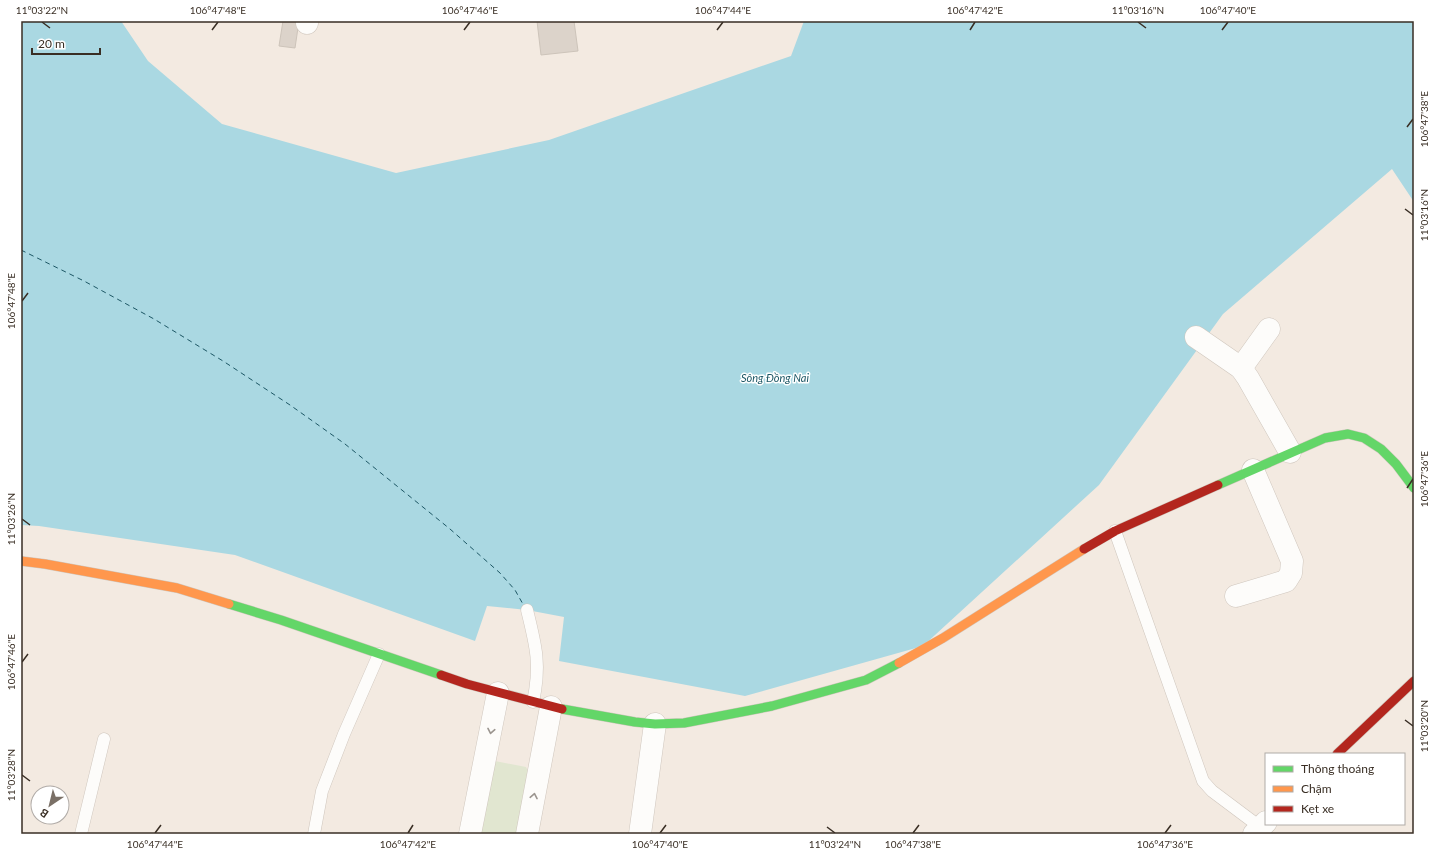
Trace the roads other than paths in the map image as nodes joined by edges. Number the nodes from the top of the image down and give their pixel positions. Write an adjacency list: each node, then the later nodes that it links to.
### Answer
1 (1269, 329): 3 (street)
2 (1196, 337): 3 (street)
3 (1241, 368): 4 (street)
4 (1290, 452): 5 (street); 6 (street)
5 (1252, 470): 7 (street); 9 (street)
6 (1414, 488)
7 (1115, 531): 15 (street); 18 (lane)
8 (21, 561): 11 (street)
9 (1236, 596)
10 (527, 610): 14 (lane)
11 (379, 654): 13 (street); 20 (lane)
12 (1414, 681): 17 (street)
13 (498, 693): 14 (street); 21 (street, one-way to 21)
14 (542, 705): 15 (street); 22 (street, one-way to 14)
15 (655, 724): 23 (street)
16 (104, 739): 19 (lane)
17 (1337, 753)
18 (1260, 828)
19 (81, 834)
20 (314, 834)
21 (470, 834)
22 (527, 834)
23 (640, 834)

